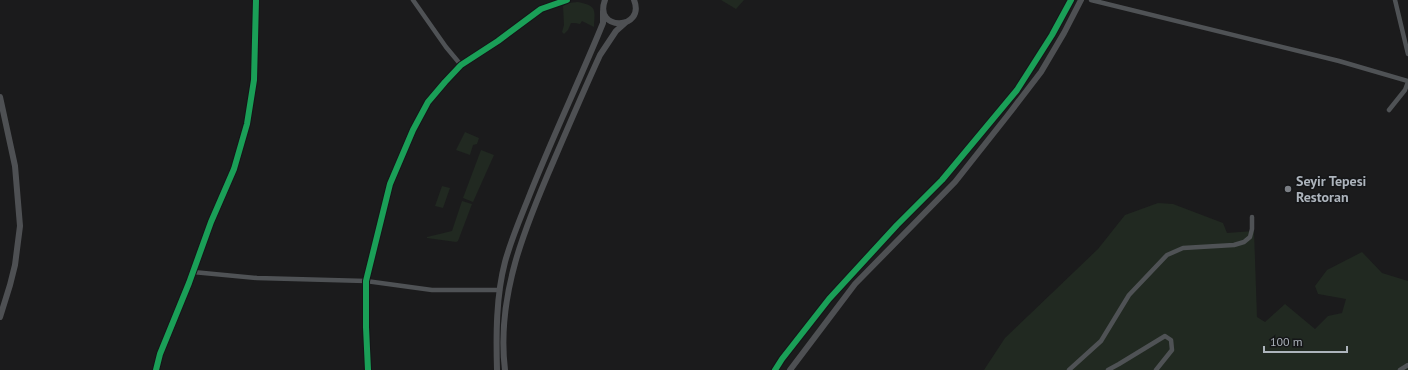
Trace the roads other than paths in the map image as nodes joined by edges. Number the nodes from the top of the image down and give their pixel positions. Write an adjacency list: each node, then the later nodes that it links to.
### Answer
1 (256, 0): 18 (street)
2 (413, 0): 13 (street)
3 (567, 0): 13 (street)
4 (603, 0): 10 (street)
5 (1071, 0): 27 (street)
6 (1081, 0): 28 (street)
7 (1091, 0): 14 (street)
8 (1395, 0): 12 (street)
9 (635, 1): 11 (street)
10 (604, 12): 11 (street); 20 (street)
11 (625, 23): 26 (street)
12 (1408, 54)
13 (461, 65): 19 (street)
14 (1408, 82): 16 (street)
15 (0, 97): 21 (street)
16 (1389, 110)
17 (1252, 217): 29 (street)
18 (193, 272): 19 (street); 23 (street)
19 (366, 282): 20 (street); 24 (street)
20 (500, 290): 25 (street)
21 (0, 317)
22 (1408, 365): 32 (street)
23 (156, 370)
24 (368, 370)
25 (497, 370)
26 (505, 370)
27 (775, 370)
28 (790, 370)
29 (1069, 370)
30 (1108, 370): 31 (street)
31 (1156, 370)
32 (1400, 370)

